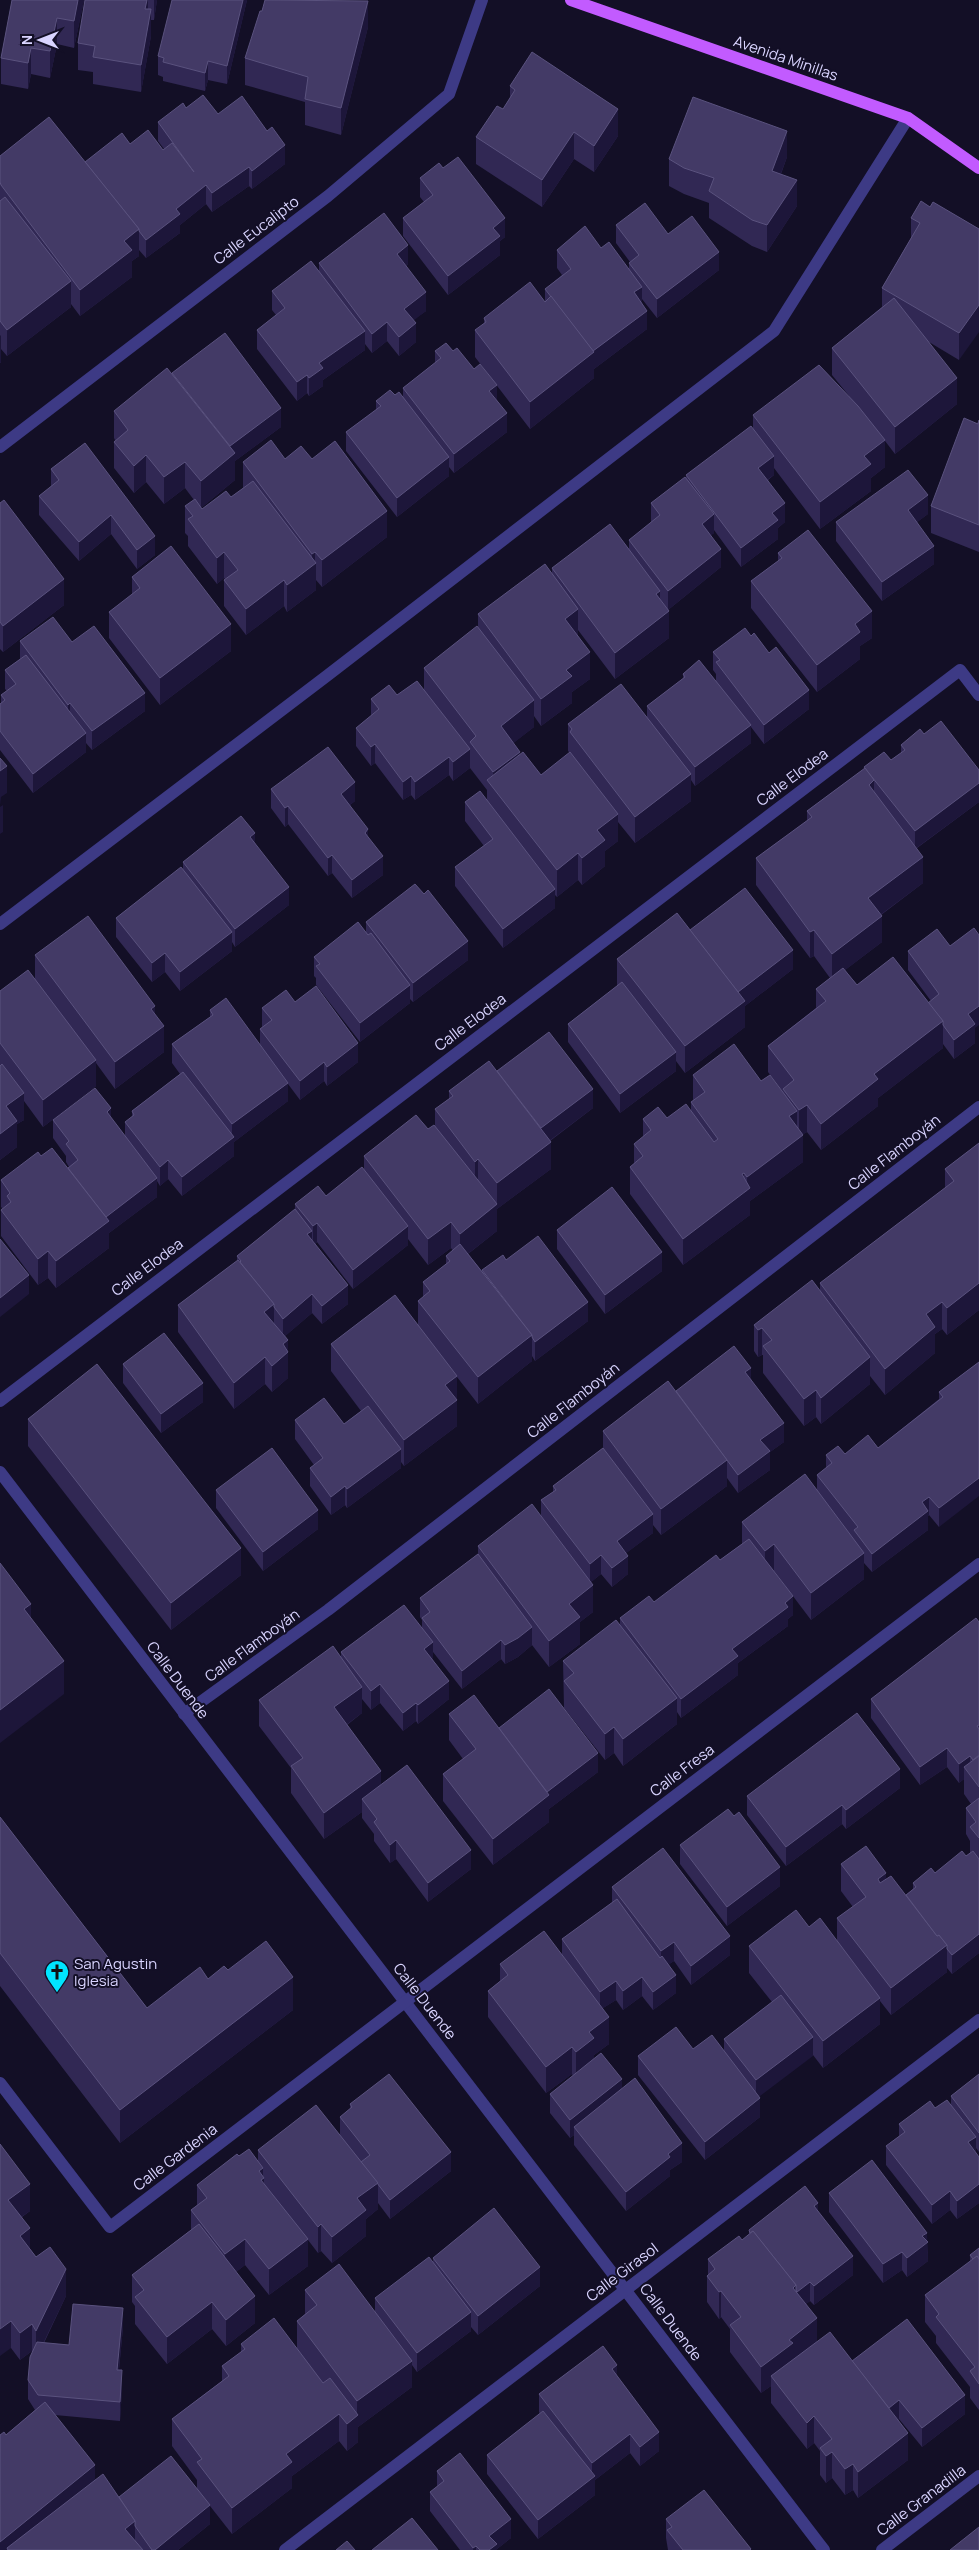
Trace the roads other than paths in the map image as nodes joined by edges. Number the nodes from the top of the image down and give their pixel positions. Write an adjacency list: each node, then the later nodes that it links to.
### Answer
1 (482, 0): 5 (street, Calle Eucalipto)
2 (571, 0): 3 (main road, Avenida Minillas)
3 (908, 118): 4 (main road, Avenida Minillas); 7 (street)
4 (979, 168)
5 (0, 447)
6 (979, 695): 9 (street, Calle Elodea)
7 (0, 924)
8 (979, 1107): 12 (street, Calle Flamboyán)
9 (0, 1400)
10 (0, 1472): 12 (street, Calle Duende)
11 (979, 1564): 13 (street, Calle Fresa)
12 (184, 1714): 13 (street, Calle Duende)
13 (405, 2002): 15 (street, Calle Gardenia); 16 (street, Calle Duende)
14 (979, 2020): 16 (street, Calle Girasol)
15 (0, 2083)
16 (626, 2289): 18 (street, Calle Girasol); 19 (street, Calle Duende)
17 (979, 2476): 20 (street, Calle Granadilla)
18 (285, 2550)
19 (824, 2550)
20 (882, 2550)

